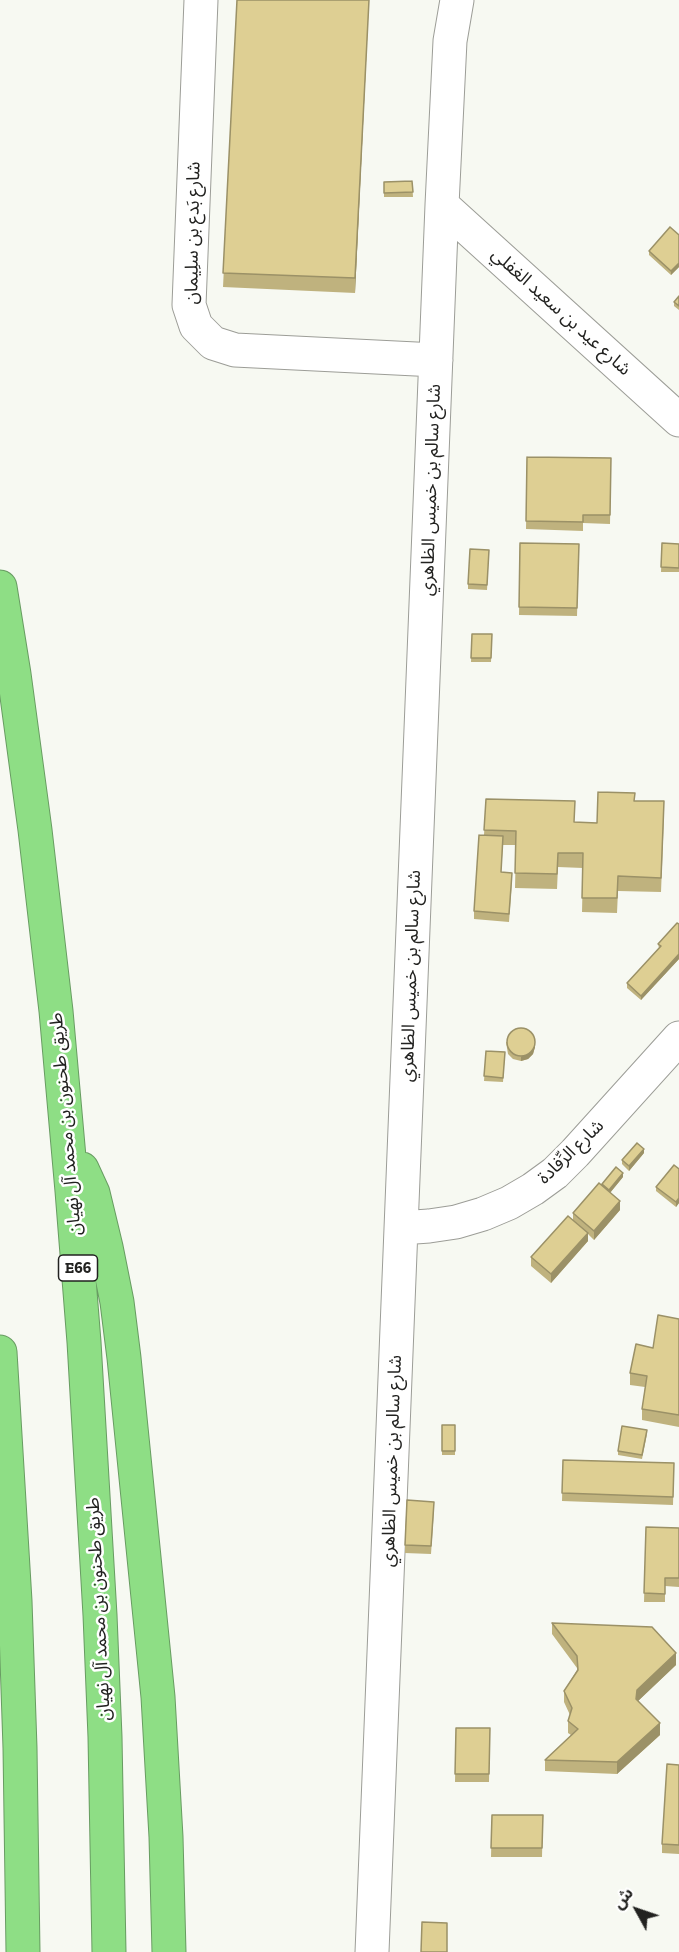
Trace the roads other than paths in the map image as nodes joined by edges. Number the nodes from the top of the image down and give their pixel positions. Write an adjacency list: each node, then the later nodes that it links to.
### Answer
1 (201, 0): 4 (street, شارع بَدع بن سلِيمان)
2 (457, 0): 3 (street, شارع سالم بن خميس الظاهري)
3 (442, 205): 4 (street, شارع سالم بن خميس الظاهري); 5 (street, شارع عيد بن سعيد الغفلي)
4 (436, 360): 9 (street, شارع سالم بن خميس الظاهري)
5 (679, 420)
6 (0, 587): 8 (highway, طريق طحنون بن محمد آل نهيان / E66)
7 (679, 1038): 9 (street, شارع الرِّفادة)
8 (68, 1140): 12 (highway, طريق طحنون بن محمد آل نهيان / E66); 13 (highway)
9 (401, 1228): 14 (street, شارع سالم بن خميس الظاهري)
10 (0, 1352): 11 (highway)
11 (23, 1952)
12 (109, 1952)
13 (170, 1952)
14 (372, 1952)

